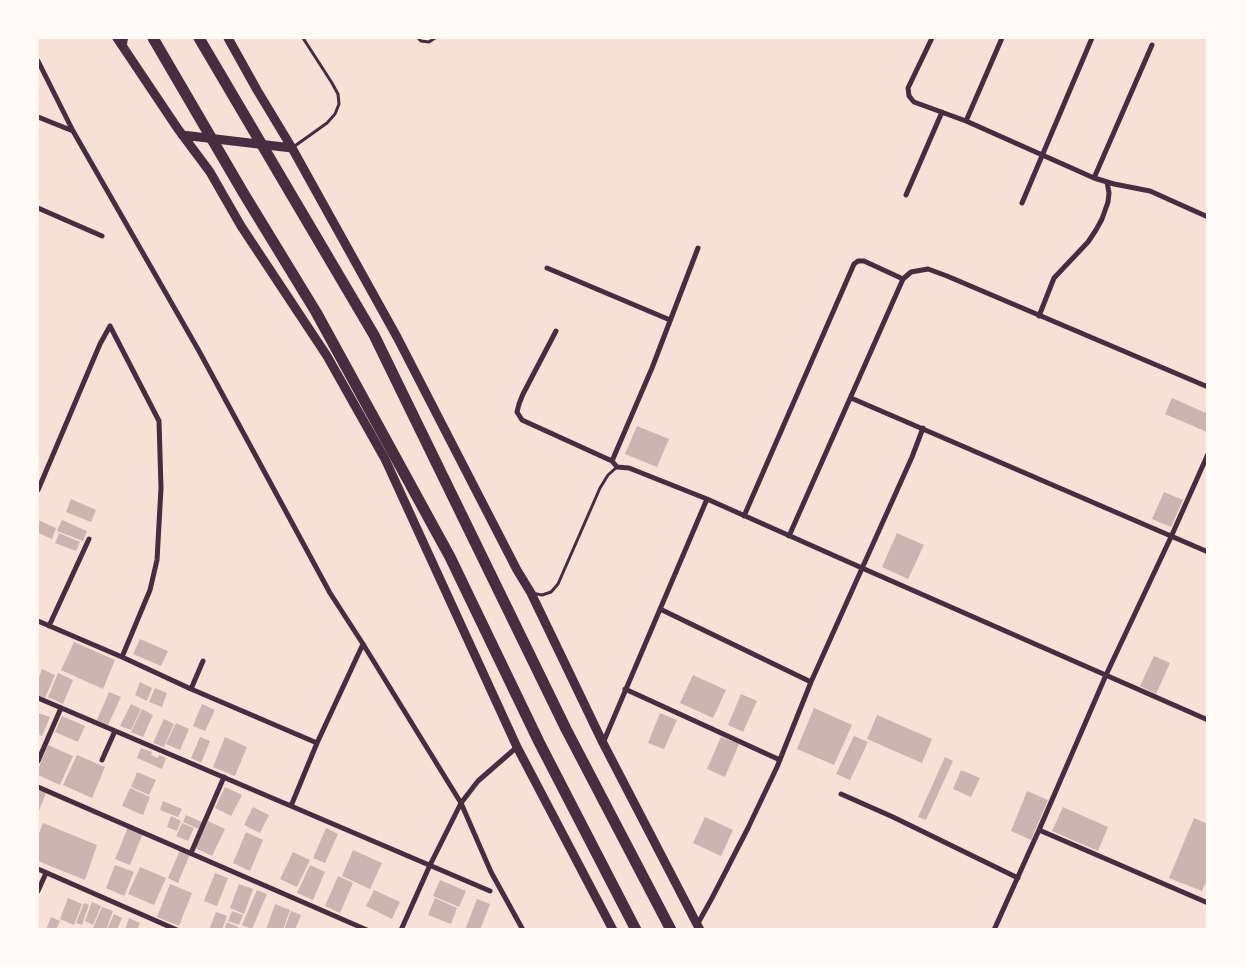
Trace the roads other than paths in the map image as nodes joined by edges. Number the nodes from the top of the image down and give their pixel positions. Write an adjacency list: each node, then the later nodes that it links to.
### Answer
1 (153, 38): 88 (highway)
2 (199, 38): 89 (highway)
3 (228, 38): 18 (street)
4 (304, 38): 18 (lane)
5 (418, 38): 6 (lane)
6 (435, 38)
7 (932, 38): 13 (street)
8 (1002, 38): 15 (street)
9 (1092, 38): 19 (street)
10 (121, 40): 17 (street)
11 (1152, 45): 20 (street)
12 (38, 61): 16 (street)
13 (942, 112): 15 (street); 22 (street)
14 (38, 117): 16 (street)
15 (966, 121): 19 (street)
16 (73, 131): 51 (street)
17 (182, 135): 18 (street); 64 (street)
18 (292, 148): 47 (street)
19 (1042, 155): 20 (street); 23 (street)
20 (1094, 178): 21 (street)
21 (1107, 182): 25 (street); 30 (street)
22 (906, 194)
23 (1022, 203)
24 (38, 208): 26 (street)
25 (1208, 217)
26 (102, 236)
27 (698, 248): 31 (street)
28 (547, 268): 31 (street)
29 (903, 279): 30 (street); 34 (street); 41 (street)
30 (1039, 316): 33 (street)
31 (670, 320): 37 (street)
32 (556, 331): 37 (street)
33 (1208, 387)
34 (851, 398): 35 (street); 42 (street)
35 (923, 428): 43 (street); 46 (street)
36 (1208, 454): 43 (street)
37 (612, 460): 38 (street)
38 (618, 467): 40 (street); 47 (lane)
39 (38, 490): 52 (street)
40 (707, 499): 41 (street); 48 (street)
41 (744, 516): 42 (street)
42 (789, 536): 46 (street)
43 (1171, 537): 45 (street); 54 (street)
44 (89, 539): 50 (street)
45 (1208, 552)
46 (862, 568): 54 (street); 55 (street)
47 (531, 593): 63 (street)
48 (660, 609): 55 (street); 57 (street)
49 (38, 621): 50 (street)
50 (49, 626): 52 (street)
51 (363, 644): 62 (street); 71 (street)
52 (122, 657): 56 (street)
53 (203, 660): 56 (street)
54 (1106, 675): 60 (street); 73 (street)
55 (811, 682): 66 (street)
56 (191, 689): 62 (street)
57 (625, 689): 63 (street); 66 (street)
58 (38, 698): 59 (street)
59 (61, 708): 61 (street); 67 (street)
60 (1208, 720)
61 (115, 731): 65 (street); 68 (street)
62 (317, 743): 72 (street)
63 (603, 743): 82 (street)
64 (517, 747): 71 (street); 87 (street)
65 (102, 760)
66 (780, 760): 82 (street)
67 (38, 761)
68 (224, 778): 72 (street); 74 (street)
69 (38, 787): 74 (street)
70 (841, 794): 78 (street)
71 (461, 802): 75 (street); 86 (street)
72 (291, 806): 75 (street)
73 (1039, 830): 78 (street); 81 (street)
74 (191, 854): 84 (street)
75 (430, 864): 80 (street); 85 (street)
76 (38, 869): 77 (street)
77 (46, 873): 79 (street); 83 (street)
78 (1018, 878): 90 (street)
79 (38, 891)
80 (490, 891)
81 (1208, 903)
82 (699, 927)
83 (177, 930)
84 (367, 930)
85 (401, 930)
86 (524, 930)
87 (613, 930)
88 (636, 930)
89 (671, 930)
90 (994, 930)

